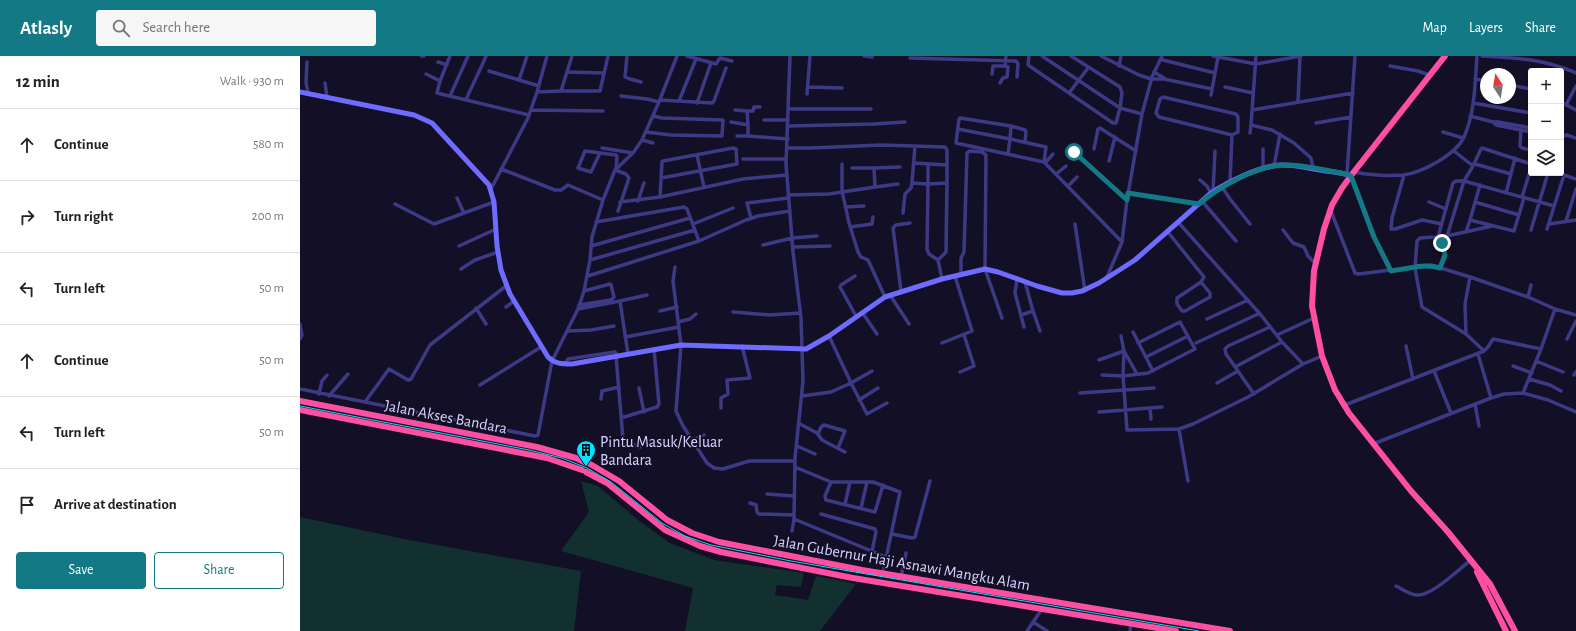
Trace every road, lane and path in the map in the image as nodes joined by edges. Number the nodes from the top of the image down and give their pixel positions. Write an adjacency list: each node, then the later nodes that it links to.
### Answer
1 (450, 56): 37 (street)
2 (468, 56): 80 (street)
3 (486, 56): 83 (street)
4 (527, 56): 56 (street)
5 (547, 56): 63 (street)
6 (572, 56): 44 (street)
7 (608, 56): 46 (street)
8 (626, 56): 60 (street)
9 (677, 56): 84 (street)
10 (687, 56): 28 (street)
11 (790, 56): 92 (street)
12 (810, 56): 66 (street)
13 (864, 56): 14 (street)
14 (872, 56)
15 (1006, 56): 32 (street)
16 (1029, 56): 75 (street)
17 (1042, 56): 57 (street)
18 (1072, 56): 42 (street)
19 (1103, 56): 39 (street)
20 (1120, 56): 39 (street)
21 (1256, 56): 36 (street)
22 (1301, 56): 36 (street); 86 (street)
23 (1355, 56): 77 (street)
24 (1445, 56): 51 (highway)
25 (1477, 56): 55 (street)
26 (1482, 56): 48 (street)
27 (1216, 57): 36 (street); 47 (street)
28 (698, 58): 35 (street); 85 (street)
29 (910, 58): 32 (street)
30 (1162, 58): 45 (street); 47 (street)
31 (732, 61): 35 (street)
32 (1005, 61): 38 (street); 52 (street)
33 (307, 62): 74 (street)
34 (438, 62): 37 (street)
35 (711, 62): 87 (street)
36 (1256, 64): 76 (street)
37 (447, 65): 59 (street)
38 (1005, 66): 50 (street); 62 (street)
39 (1119, 66): 53 (street)
40 (1390, 66): 51 (street)
41 (726, 68): 87 (street)
42 (1088, 68): 57 (street); 91 (street)
43 (489, 71): 56 (street)
44 (567, 72): 46 (street); 71 (street)
45 (1154, 72): 53 (street); 54 (street)
46 (604, 73): 71 (street)
47 (1215, 73): 69 (street)
48 (1576, 73)
49 (426, 74): 59 (street)
50 (992, 74)
51 (1429, 75): 172 (highway)
52 (1017, 77)
53 (1151, 79): 54 (street); 101 (street)
54 (1164, 79): 69 (street)
55 (1475, 79): 58 (street); 88 (street)
56 (519, 80): 63 (street)
57 (1079, 80): 75 (street); 91 (street)
58 (1480, 80)
59 (440, 81): 80 (street)
60 (641, 82)
61 (325, 83): 82 (street)
62 (1000, 83)
63 (539, 86): 73 (street)
64 (1516, 86): 70 (street)
65 (1576, 86): 89 (street)
66 (808, 87): 68 (street); 78 (street)
67 (1224, 87): 76 (street)
68 (842, 88)
69 (1212, 89): 79 (street)
70 (1528, 89)
71 (562, 91): 73 (street)
72 (300, 92): 74 (street)
73 (537, 92): 94 (street)
74 (308, 93): 82 (street)
75 (1069, 93): 91 (street)
76 (1253, 93): 96 (street)
77 (1352, 93): 86 (street); 105 (street)
78 (807, 94)
79 (1211, 95)
80 (450, 96): 83 (street)
81 (621, 96): 84 (street)
82 (327, 97): 196 (street)
83 (466, 100): 102 (street)
84 (660, 101): 85 (street); 103 (street)
85 (679, 102): 87 (street)
86 (1298, 102): 96 (street)
87 (697, 103)
88 (1473, 103): 100 (street); 104 (street)
89 (1566, 105): 97 (street)
90 (760, 108): 99 (street)
91 (1120, 108): 101 (street)
92 (788, 109): 93 (street); 107 (street)
93 (871, 109)
94 (531, 110): 98 (street); 102 (street)
95 (735, 110): 99 (street)
96 (1252, 110): 112 (street)
97 (1576, 110)
98 (604, 111)
99 (747, 111): 111 (street)
100 (1528, 112)
101 (1142, 114): 142 (street)
102 (529, 116): 167 (street)
103 (653, 116): 119 (street); 119 (street)
104 (1470, 116): 115 (street); 128 (street)
105 (1351, 117): 110 (street); 172 (street)
106 (764, 120): 107 (street)
107 (788, 120): 113 (street)
108 (731, 122): 111 (street)
109 (905, 122): 113 (street)
110 (1316, 123)
111 (748, 124): 126 (street)
112 (1251, 125): 121 (street); 122 (street)
113 (788, 126): 130 (street)
114 (1011, 126): 117 (street); 131 (street); 133 (street)
115 (1521, 128): 116 (street); 118 (street); 140 (street)
116 (1528, 128)
117 (958, 129): 131 (street); 147 (street)
118 (1528, 131)
119 (646, 132): 132 (street)
120 (1443, 132): 128 (street)
121 (1250, 133)
122 (1280, 134): 162 (street); 166 (street)
123 (1232, 135): 123 (street); 185 (street)
124 (1564, 135): 129 (street)
125 (737, 136): 126 (street)
126 (748, 136): 130 (street)
127 (1114, 137): 138 (street); 142 (street); 153 (street)
128 (1463, 138): 143 (street)
129 (1576, 138)
130 (788, 139): 137 (street)
131 (1010, 139): 133 (street); 147 (street)
132 (642, 140): 134 (street); 146 (street)
133 (1025, 142): 154 (street)
134 (653, 143)
135 (915, 146): 137 (street); 155 (street); 159 (street)
136 (602, 148): 146 (street)
137 (787, 148): 152 (street)
138 (1094, 149)
139 (1263, 149): 168 (street)
140 (1528, 149)
141 (1215, 150): 200 (street)
142 (1136, 151): 199 (street)
143 (1454, 151): 160 (street); 175 (street)
144 (1074, 152): 208 (street)
145 (600, 153): 145 (street); 169 (street)
146 (633, 153): 169 (street)
147 (1008, 154): 154 (street)
148 (1053, 154): 154 (street)
149 (697, 155): 170 (street); 170 (street); 181 (street)
150 (1516, 158): 156 (street); 160 (street); 173 (street)
151 (743, 159): 152 (street)
152 (786, 159): 174 (street)
153 (1109, 161)
154 (1044, 162): 171 (street)
155 (914, 163): 158 (street); 187 (street)
156 (1528, 163)
157 (842, 164): 198 (street)
158 (928, 164): 159 (street); 190 (street)
159 (947, 165): 188 (street)
160 (1474, 165): 173 (street); 184 (street)
161 (1066, 166): 171 (street)
162 (1274, 166): 166 (street); 168 (street)
163 (900, 167): 165 (street)
164 (852, 168): 165 (street)
165 (874, 168): 194 (street)
166 (1313, 168): 172 (street)
167 (501, 169): 196 (street); 206 (street)
168 (1264, 169): 185 (street)
169 (616, 170): 206 (street); 210 (street)
170 (699, 171): 181 (street); 193 (street)
171 (1056, 174): 192 (street)
172 (1350, 174): 175 (street); 221 (highway); 271 (street)
173 (1511, 174): 201 (street)
174 (787, 175): 193 (street); 202 (street)
175 (1404, 175): 239 (street)
176 (1564, 175): 182 (street)
177 (1529, 176): 205 (street)
178 (1547, 176): 214 (street)
179 (1564, 176): 217 (street)
180 (1077, 177): 192 (street)
181 (661, 178): 203 (street)
182 (1576, 179)
183 (1200, 180): 200 (street)
184 (1464, 180): 191 (street); 220 (street); 252 (street)
185 (1230, 182): 195 (street)
186 (644, 183): 207 (street)
187 (912, 183): 190 (street); 224 (street)
188 (947, 183): 190 (street); 264 (street)
189 (898, 184): 194 (street)
190 (928, 184): 264 (street)
191 (1480, 185): 201 (street); 213 (street)
192 (1068, 186): 256 (street)
193 (704, 187): 203 (street)
194 (875, 187): 198 (street)
195 (1222, 187): 200 (street); 238 (street)
196 (490, 189): 209 (street)
197 (1576, 189): 234 (street)
198 (842, 191): 202 (street); 218 (street)
199 (1128, 193): 208 (street); 211 (street)
200 (1212, 193): 211 (street)
201 (1506, 193): 205 (street)
202 (788, 196): 223 (street); 229 (street)
203 (660, 197): 207 (street)
204 (457, 198): 225 (street)
205 (1523, 198): 214 (street); 226 (street)
206 (603, 200): 232 (street)
207 (638, 200): 210 (street)
208 (1127, 200): 256 (street)
209 (494, 202): 225 (street); 243 (street)
210 (620, 202): 222 (street)
211 (1201, 202): 233 (street); 255 (street)
212 (1429, 202): 220 (street)
213 (1475, 202): 226 (street); 230 (street)
214 (1539, 202): 217 (street); 247 (street)
215 (395, 204): 225 (street)
216 (864, 206): 218 (street)
217 (1554, 206): 240 (street)
218 (845, 207): 242 (street)
219 (733, 208): 236 (street)
220 (1446, 209): 239 (street)
221 (1330, 210): 265 (highway); 271 (street)
222 (618, 211)
223 (790, 211): 229 (street); 253 (street)
224 (903, 212)
225 (464, 213)
226 (1519, 215): 241 (street)
227 (873, 217): 242 (street)
228 (690, 218): 232 (street); 236 (street); 259 (street)
229 (751, 218): 254 (street)
230 (1470, 220): 241 (street); 249 (street)
231 (1576, 220): 234 (street)
232 (596, 222): 259 (street)
233 (1178, 222): 248 (street); 290 (street)
234 (1566, 222): 240 (street)
235 (910, 223): 286 (street)
236 (692, 224): 245 (street)
237 (1075, 224): 284 (street)
238 (1250, 224)
239 (1442, 224): 251 (street)
240 (1549, 224): 244 (street)
241 (1492, 226): 249 (street)
242 (850, 227): 288 (street)
243 (496, 229): 258 (street); 262 (street)
244 (1547, 229)
245 (695, 230): 254 (street); 263 (street)
246 (1283, 230): 265 (street)
247 (1531, 230)
248 (1167, 231): 277 (street); 281 (street)
249 (1466, 232): 252 (street)
250 (817, 236): 253 (street)
251 (1439, 236): 252 (street); 267 (street); 268 (street)
252 (1448, 236)
253 (792, 238): 257 (street); 261 (street)
254 (699, 241): 273 (street)
255 (1236, 241)
256 (1122, 242): 277 (street)
257 (763, 245)
258 (459, 246)
259 (591, 246): 263 (street)
260 (830, 246): 261 (street)
261 (793, 248): 302 (street)
262 (498, 252): 269 (street); 283 (street)
263 (590, 260): 273 (street)
264 (938, 260): 278 (street)
265 (1315, 263): 309 (highway)
266 (675, 267): 296 (street)
267 (1415, 268): 268 (street); 271 (street); 324 (street)
268 (1440, 268): 276 (street)
269 (461, 269)
270 (985, 269): 272 (street); 272 (street); 279 (street); 308 (street)
271 (1391, 271)
272 (961, 274): 275 (street)
273 (588, 276): 285 (street)
274 (855, 276): 306 (street)
275 (955, 276): 278 (street); 325 (street)
276 (1470, 277): 289 (street); 324 (street)
277 (1106, 278): 284 (street)
278 (942, 279): 286 (street)
279 (1017, 279): 280 (street); 304 (street)
280 (1025, 282): 284 (street); 299 (street)
281 (1201, 282): 281 (street)
282 (1531, 285): 289 (street)
283 (506, 286): 291 (street); 294 (street)
284 (1085, 290)
285 (584, 291): 293 (street); 293 (street)
286 (901, 291): 288 (street)
287 (646, 296): 292 (street)
288 (887, 296): 301 (street); 315 (street)
289 (1528, 297): 297 (street)
290 (1248, 300): 305 (street); 310 (street)
291 (514, 301): 295 (street); 338 (street)
292 (620, 301): 293 (street); 327 (street)
293 (578, 307): 320 (street)
294 (476, 308): 314 (street); 390 (street)
295 (506, 308)
296 (676, 308): 298 (street); 312 (street)
297 (1555, 309): 307 (street); 342 (street)
298 (660, 311)
299 (1034, 311): 304 (street); 321 (street)
300 (733, 312): 302 (street)
301 (862, 312): 306 (street); 323 (street)
302 (800, 313): 343 (street)
303 (696, 314): 312 (street)
304 (1020, 315): 318 (street)
305 (1261, 315): 319 (street); 336 (street)
306 (856, 316): 328 (street)
307 (1576, 316)
308 (1002, 318)
309 (1314, 318): 326 (street); 349 (highway)
310 (1207, 319)
311 (1576, 321): 332 (street)
312 (678, 322): 317 (street)
313 (300, 324): 331 (street)
314 (486, 324)
315 (909, 324)
316 (614, 326): 320 (street)
317 (679, 327): 327 (street); 337 (street)
318 (1024, 327)
319 (1270, 327): 326 (street); 356 (street)
320 (566, 331): 352 (street)
321 (1040, 331)
322 (1132, 332): 335 (street)
323 (877, 334)
324 (1466, 334): 345 (street)
325 (964, 335): 334 (street); 360 (street)
326 (1277, 335): 333 (street)
327 (625, 336): 346 (street)
328 (829, 336): 343 (street); 371 (street)
329 (1121, 336): 344 (street)
330 (1188, 336): 335 (street); 350 (street); 358 (street)
331 (300, 339)
332 (1567, 339)
333 (1282, 342): 354 (street); 356 (street)
334 (942, 343)
335 (1138, 343): 350 (street)
336 (1196, 343)
337 (681, 345): 339 (street); 341 (street); 410 (street)
338 (541, 346): 352 (street); 372 (street)
339 (742, 346): 343 (street); 395 (street)
340 (1406, 346): 368 (street)
341 (654, 349): 346 (street); 399 (street)
342 (1541, 349): 345 (street); 353 (street)
343 (802, 350): 385 (street)
344 (1124, 351): 351 (street); 364 (street); 367 (street)
345 (1484, 351): 347 (street)
346 (628, 354): 348 (street)
347 (1478, 354): 359 (street); 386 (street)
348 (617, 356): 352 (street); 373 (street)
349 (1322, 356): 354 (street); 393 (highway)
350 (1146, 357): 358 (street)
351 (1099, 360)
352 (552, 361): 390 (street)
353 (1536, 361): 361 (street); 362 (street)
354 (1303, 364): 383 (street)
355 (1513, 366): 362 (street)
356 (1236, 369): 370 (street); 383 (street)
357 (872, 371): 371 (street)
358 (1153, 371): 364 (street)
359 (1434, 371): 368 (street); 402 (street)
360 (960, 372)
361 (1563, 372)
362 (1532, 373): 369 (street)
363 (348, 374): 384 (street)
364 (1137, 374): 367 (street)
365 (327, 375): 382 (street)
366 (1102, 375): 367 (street)
367 (1123, 376): 378 (street)
368 (1413, 379): 393 (street)
369 (1529, 379): 379 (street); 381 (street)
370 (1217, 383)
371 (851, 384): 385 (street); 388 (street)
372 (480, 385)
373 (619, 387): 387 (street); 403 (street)
374 (639, 388): 399 (street)
375 (878, 388): 388 (street)
376 (1154, 388): 378 (street)
377 (300, 389): 382 (street)
378 (1124, 391): 380 (street); 397 (street)
379 (1561, 391)
380 (1080, 392)
381 (1523, 393): 386 (street); 401 (street)
382 (319, 394): 384 (street)
383 (1254, 394): 407 (street)
384 (329, 396): 390 (street)
385 (802, 396): 405 (street)
386 (1491, 398): 392 (street)
387 (601, 399)
388 (859, 400): 391 (street)
389 (300, 401): 418 (highway, Jalan Akses Bandara)
390 (365, 402)
391 (887, 403)
392 (1475, 404): 402 (street); 406 (street)
393 (1344, 406): 411 (highway)
394 (1162, 407): 396 (street)
395 (721, 408)
396 (1150, 408): 397 (street); 404 (street)
397 (1126, 409): 400 (street); 407 (street)
398 (300, 410): 420 (highway, Jalan Akses Bandara)
399 (644, 412): 403 (street)
400 (1099, 412)
401 (1576, 412)
402 (1450, 413): 411 (street)
403 (621, 418): 413 (street)
404 (1151, 419)
405 (800, 424): 408 (street); 412 (street)
406 (1479, 426)
407 (1179, 429): 422 (street)
408 (818, 434): 414 (street); 414 (street)
409 (704, 435): 410 (street)
410 (692, 440): 417 (street)
411 (1373, 444): 440 (highway)
412 (797, 446): 416 (street); 417 (street)
413 (640, 447)
414 (838, 448): 415 (street)
415 (845, 452)
416 (815, 454)
417 (795, 461): 419 (street)
418 (588, 463): 441 (highway, Jalan Gubernur Haji Asnawi Mangku Alam)
419 (795, 467): 423 (street); 428 (street)
420 (584, 471): 442 (highway, Jalan Gubernur Haji Asnawi Mangku Alam)
421 (930, 481): 436 (street)
422 (1188, 481)
423 (831, 482): 424 (street); 430 (street)
424 (850, 482): 425 (street); 430 (street)
425 (867, 482): 426 (street); 431 (street)
426 (883, 484): 431 (street); 436 (street)
427 (767, 494): 428 (street)
428 (794, 496): 432 (street)
429 (750, 503): 432 (street)
430 (845, 504): 431 (street)
431 (861, 508)
432 (794, 514): 434 (street)
433 (821, 514): 437 (street)
434 (794, 519): 435 (street); 437 (street)
435 (792, 531)
436 (892, 534): 439 (street)
437 (872, 551): 439 (street)
438 (906, 553): 444 (street)
439 (886, 557): 443 (street)
440 (1471, 560): 445 (street); 446 (highway)
441 (818, 561): 442 (highway); 443 (highway, Jalan Gubernur Haji Asnawi Mangku Alam)
442 (816, 571): 447 (highway, Jalan Gubernur Haji Asnawi Mangku Alam)
443 (883, 573): 444 (highway, Jalan Gubernur Haji Asnawi Mangku Alam)
444 (901, 576): 454 (highway, Jalan Gubernur Haji Asnawi Mangku Alam)
445 (1396, 586)
446 (1488, 586): 455 (highway); 456 (highway)
447 (1042, 609): 448 (street); 449 (highway, Jalan Gubernur Haji Asnawi Mangku Alam)
448 (1033, 622): 450 (street); 451 (street)
449 (1131, 623): 452 (street); 453 (highway, Jalan Gubernur Haji Asnawi Mangku Alam)
450 (1027, 631)
451 (1047, 631)
452 (1130, 631)
453 (1176, 631)
454 (1230, 631)
455 (1506, 631)
456 (1515, 631)

